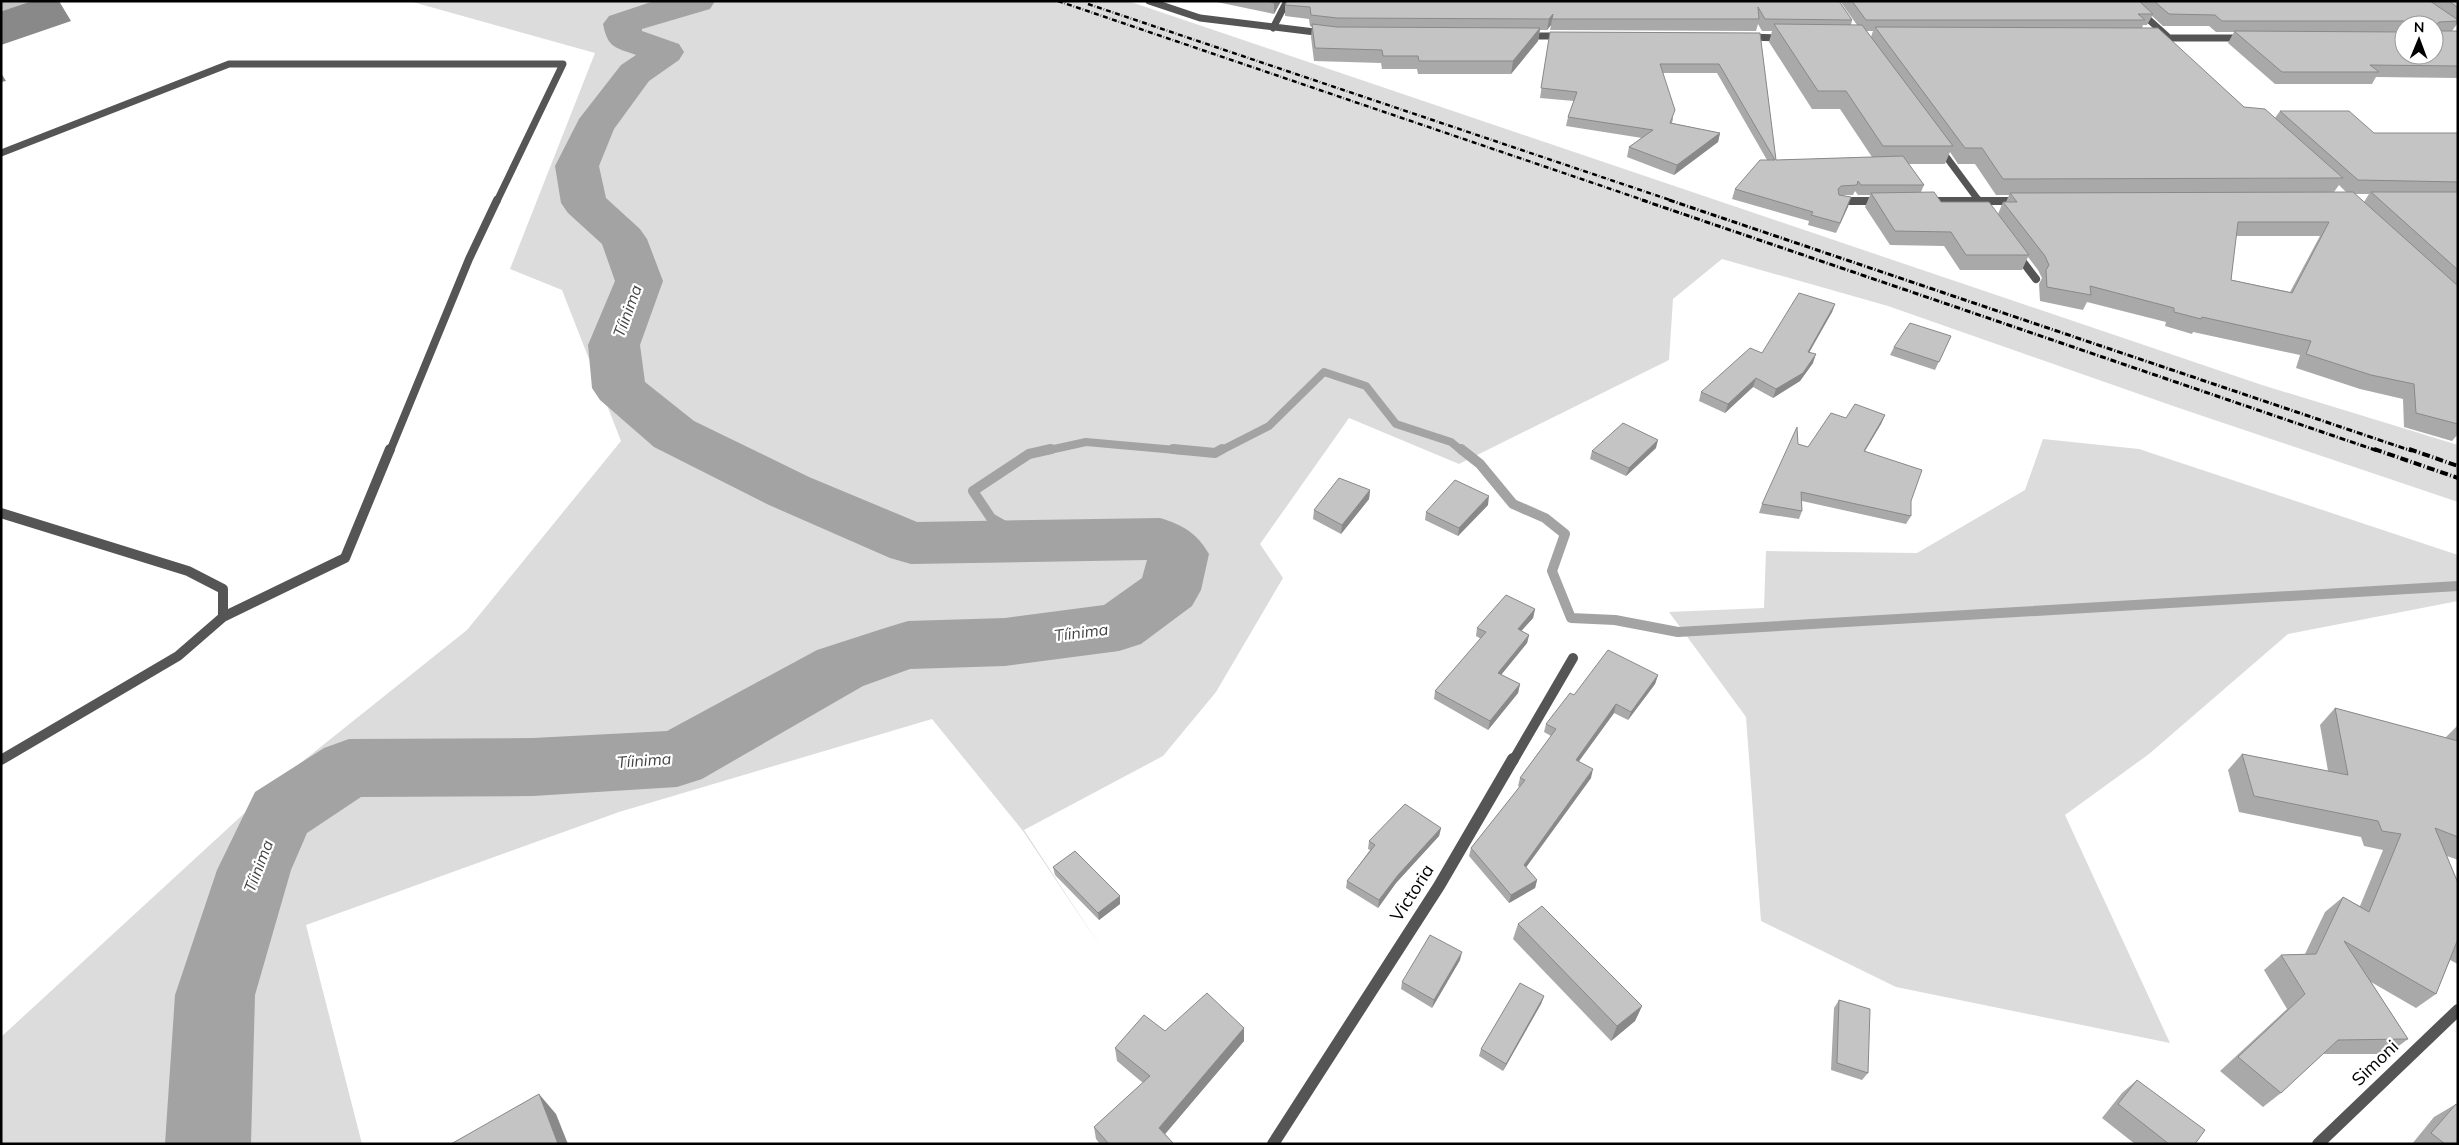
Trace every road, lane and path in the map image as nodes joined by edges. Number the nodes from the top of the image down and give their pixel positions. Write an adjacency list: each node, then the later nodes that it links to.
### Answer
1 (1149, 1): 4 (street)
2 (1287, 1): 4 (street)
3 (2128, 1): 11 (street)
4 (1273, 28): 5 (street)
5 (1327, 34)
6 (1523, 36): 7 (street)
7 (1572, 36)
8 (1741, 37): 9 (street)
9 (1791, 38)
10 (2151, 38): 11 (street)
11 (2169, 38): 12 (street); 13 (street)
12 (2247, 38)
13 (2179, 48)
14 (1934, 139): 18 (street)
15 (1, 153): 25 (street)
16 (1890, 201): 20 (street)
17 (1920, 201): 18 (street)
18 (1979, 201): 19 (street); 21 (street)
19 (2029, 201)
20 (1840, 202)
21 (1985, 209)
22 (2013, 248): 23 (street)
23 (2036, 279)
24 (1, 513): 25 (street)
25 (223, 617): 27 (street)
26 (1574, 658): 29 (street, Victoria)
27 (1, 760)
28 (2458, 1010): 30 (street, Simoni)
29 (1273, 1144)
30 (2318, 1144)

